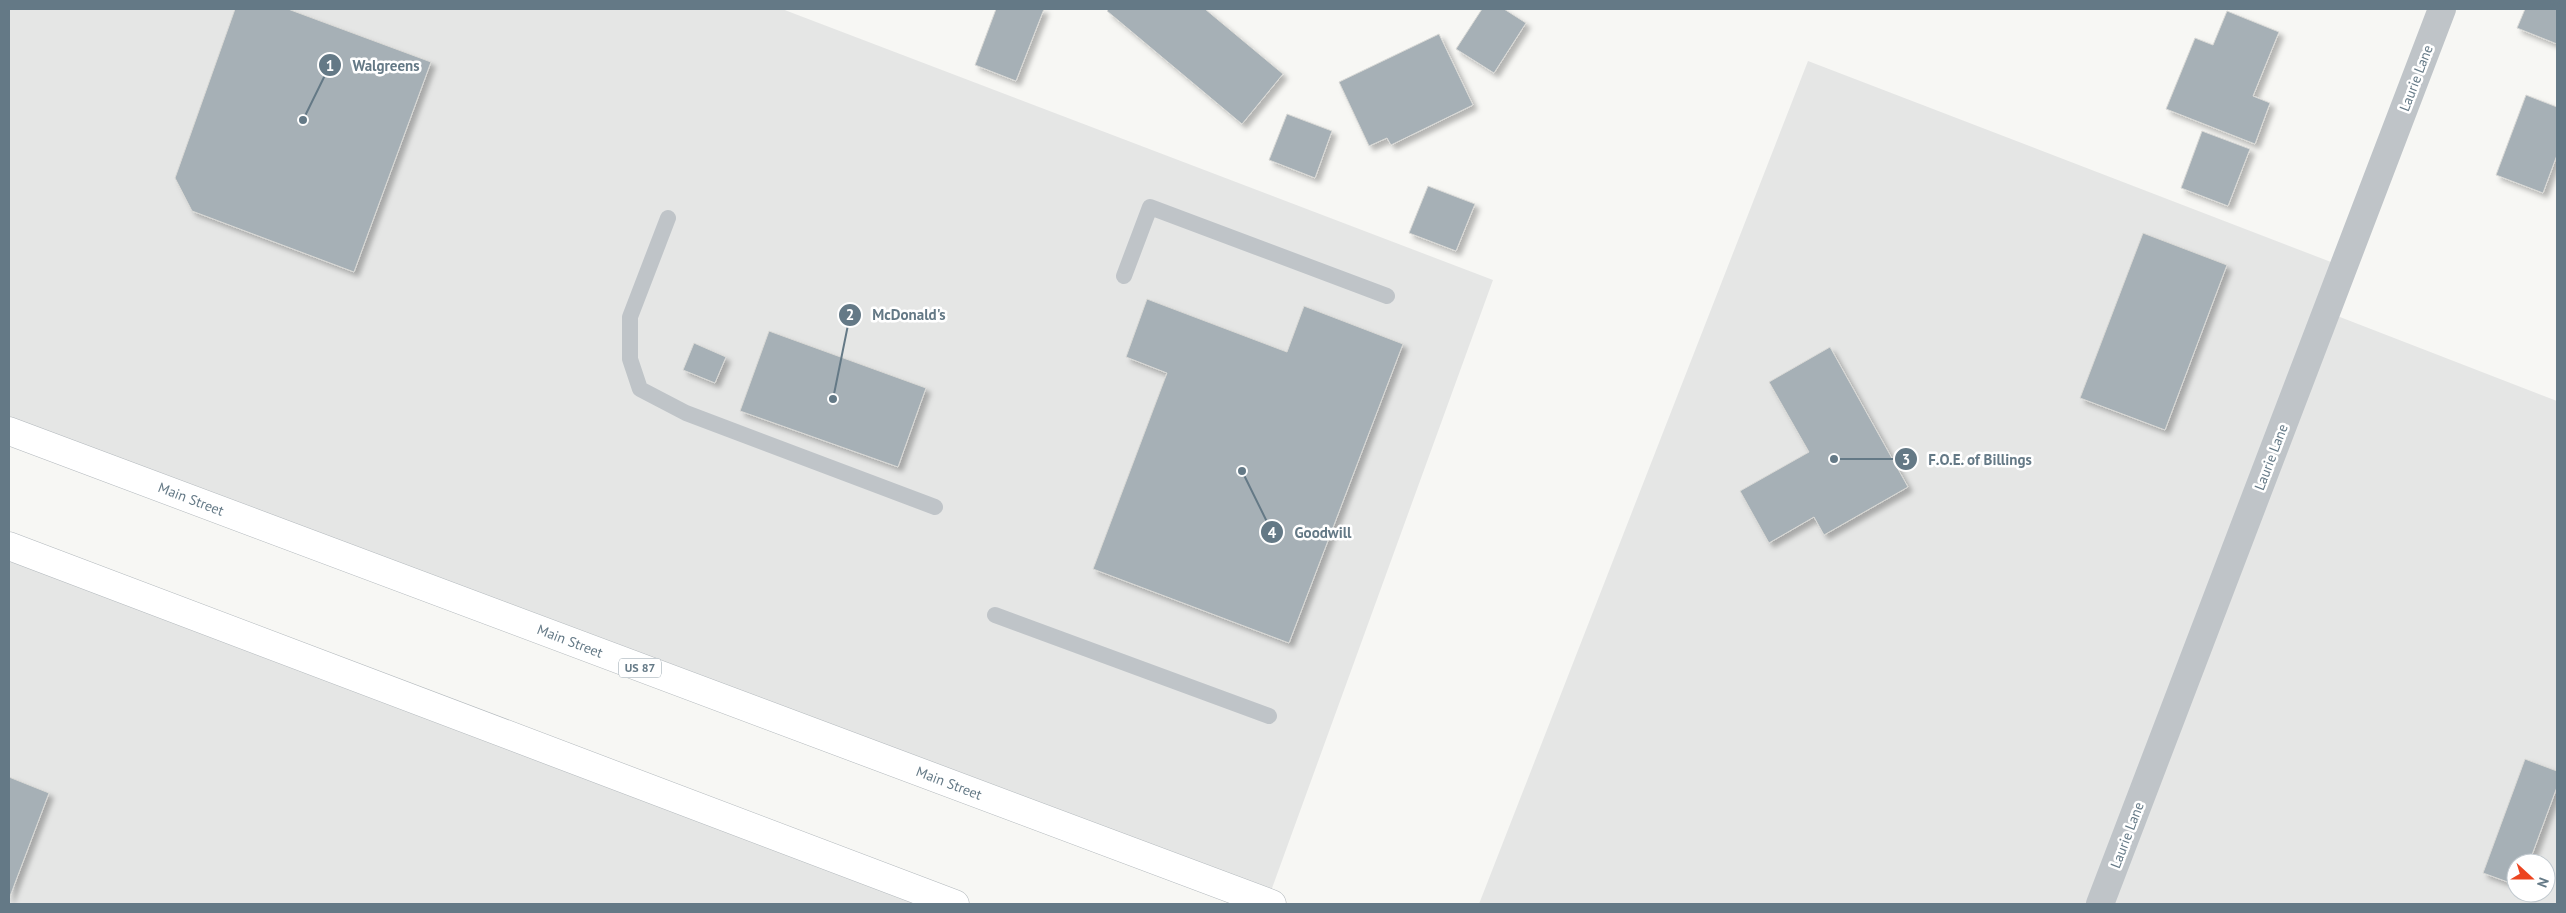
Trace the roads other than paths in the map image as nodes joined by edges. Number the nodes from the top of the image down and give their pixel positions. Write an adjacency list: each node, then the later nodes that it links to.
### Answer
1 (2442, 9): 12 (street, Laurie Lane)
2 (668, 218): 6 (lane)
3 (1124, 276): 4 (lane)
4 (1387, 296)
5 (9, 431): 11 (main road, Main Street / US 87)
6 (935, 507)
7 (9, 546): 10 (main road)
8 (995, 614): 9 (lane)
9 (1269, 716)
10 (955, 904)
11 (1272, 904)
12 (2100, 904)

